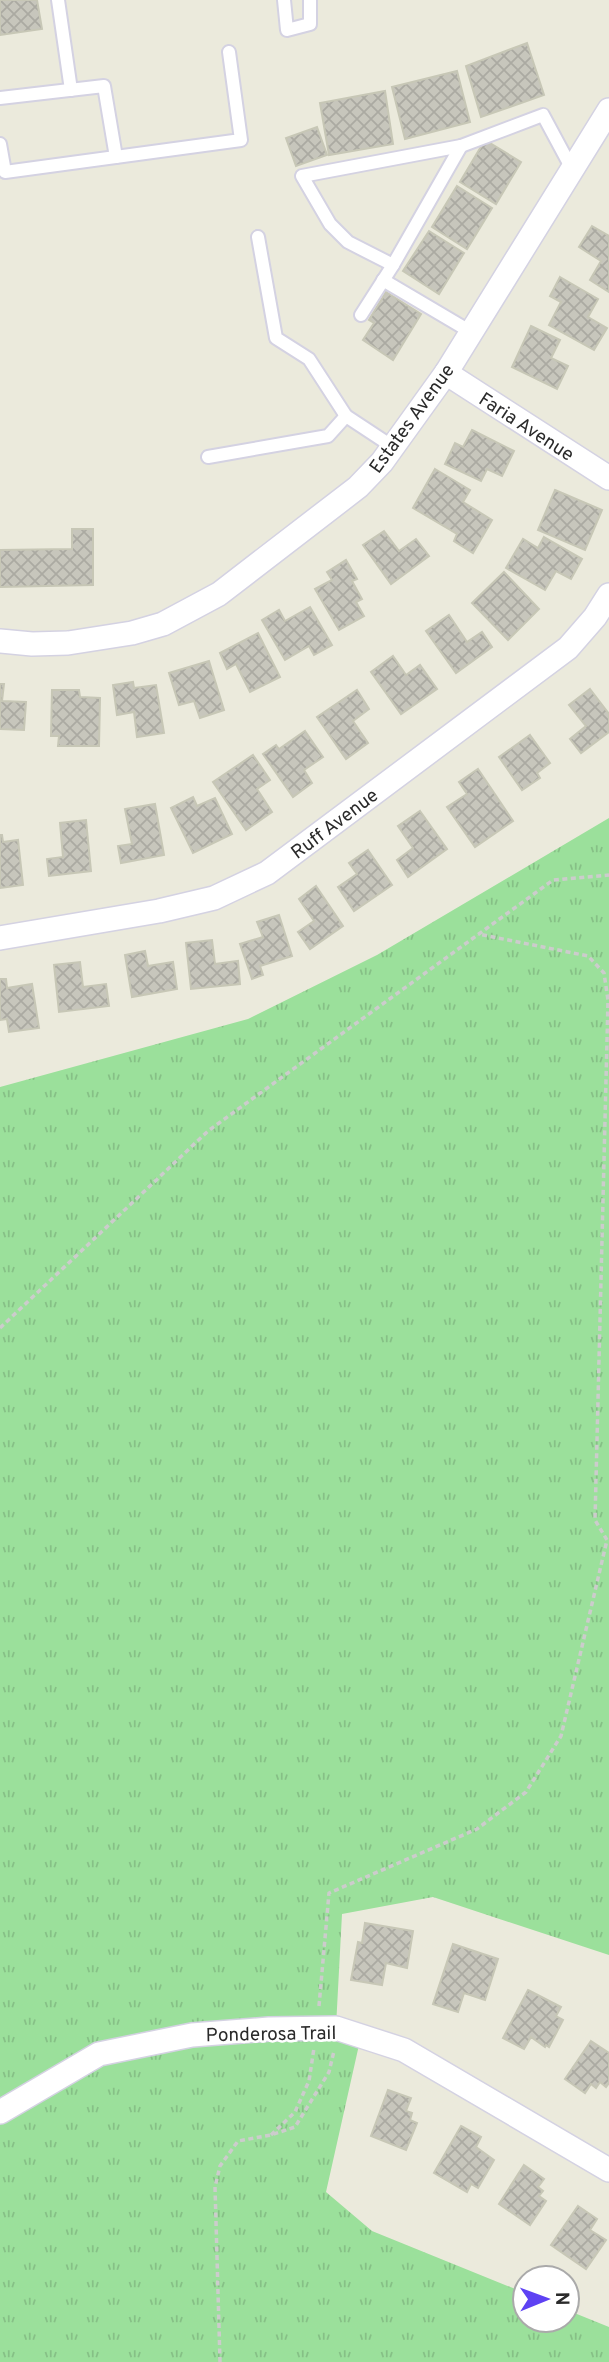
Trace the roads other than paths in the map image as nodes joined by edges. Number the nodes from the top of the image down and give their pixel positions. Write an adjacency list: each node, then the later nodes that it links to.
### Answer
1 (58, 0): 5 (lane)
2 (284, 0): 3 (lane)
3 (310, 0)
4 (229, 52): 10 (lane)
5 (71, 90): 6 (lane); 10 (lane)
6 (0, 97)
7 (609, 110): 11 (street, Estates Avenue)
8 (0, 144): 10 (lane)
9 (461, 146): 11 (lane); 13 (lane); 13 (lane)
10 (116, 157)
11 (572, 169): 16 (street, Estates Avenue)
12 (258, 237): 18 (lane)
13 (393, 265): 14 (lane)
14 (383, 280): 15 (lane); 16 (lane)
15 (361, 315)
16 (471, 332): 17 (street, Estates Avenue)
17 (446, 373): 19 (street, Estates Avenue); 21 (street, Faria Avenue)
18 (345, 416): 19 (lane); 20 (lane)
19 (393, 447): 23 (street, Estates Avenue)
20 (208, 457)
21 (609, 478)
22 (609, 595): 24 (street, Ruff Avenue)
23 (0, 641)
24 (0, 938)
25 (0, 2112): 26 (street, Ponderosa Trail)
26 (609, 2169)

